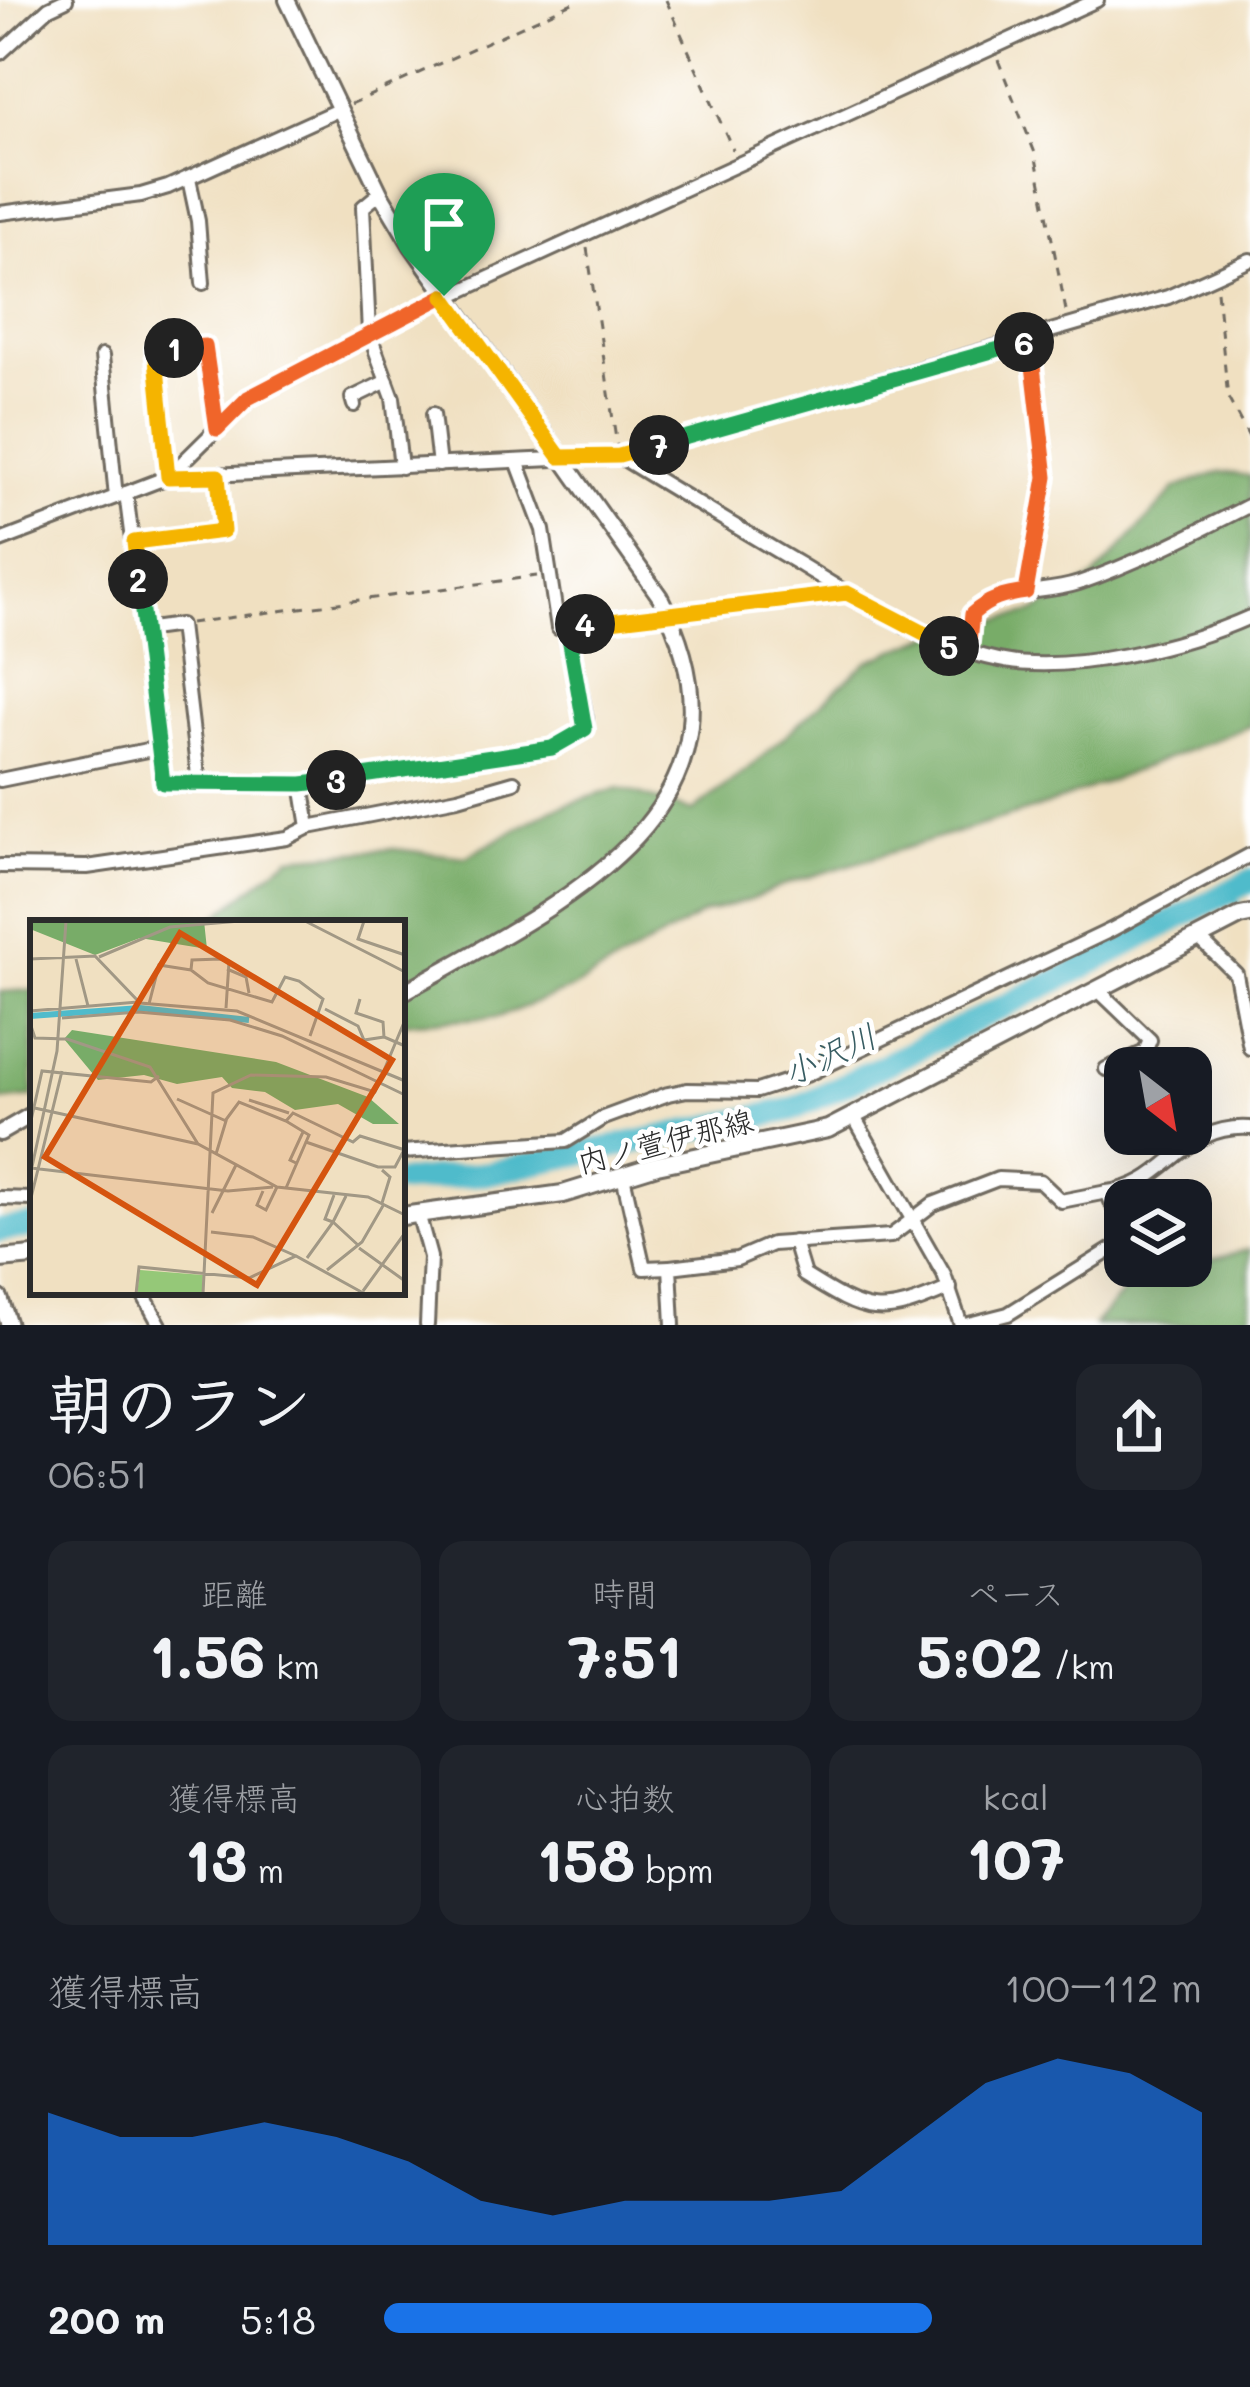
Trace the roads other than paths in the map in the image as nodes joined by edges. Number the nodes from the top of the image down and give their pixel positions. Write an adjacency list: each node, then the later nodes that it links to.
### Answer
1 (66, 0): 4 (street)
2 (287, 0): 5 (street)
3 (1096, 0): 11 (street)
4 (0, 53)
5 (338, 110): 6 (street); 7 (street)
6 (189, 178): 8 (street); 10 (street)
7 (380, 193): 11 (street); 12 (street)
8 (0, 213)
9 (1250, 260): 18 (street)
10 (203, 283)
11 (444, 296): 12 (street); 19 (street)
12 (369, 333): 14 (street); 17 (street)
13 (102, 356): 25 (street)
14 (387, 381): 15 (street); 22 (street)
15 (354, 405)
16 (433, 414): 21 (street)
17 (217, 429): 24 (street); 24 (street)
18 (619, 456): 19 (street); 29 (street)
19 (560, 457): 20 (street); 45 (street)
20 (518, 461): 21 (street); 31 (street)
21 (439, 465): 22 (street)
22 (401, 467): 23 (street)
23 (218, 476): 24 (street); 28 (street)
24 (168, 477): 25 (street)
25 (121, 495): 27 (street); 28 (street)
26 (1250, 505): 33 (street)
27 (0, 541)
28 (134, 542): 32 (street)
29 (847, 593): 31 (street, bridge); 33 (street)
30 (1250, 617): 33 (street)
31 (567, 626): 38 (street)
32 (143, 630): 34 (street); 37 (street)
33 (968, 651)
34 (157, 748): 35 (street); 37 (street)
35 (0, 780)
36 (514, 782): 39 (street)
37 (199, 784): 38 (street)
38 (302, 784): 39 (street)
39 (309, 827): 41 (street)
40 (1250, 855): 52 (street)
41 (0, 866)
42 (1250, 914): 43 (main road, 内ノ萱伊那線)
43 (1198, 937): 44 (main road, 内ノ萱伊那線); 47 (street)
44 (1097, 989): 46 (street); 49 (main road, 内ノ萱伊那線)
45 (405, 991)
46 (1147, 1047)
47 (1250, 1048)
48 (30, 1116): 51 (street)
49 (854, 1117): 53 (main road, 内ノ萱伊那線); 59 (street)
50 (1250, 1128): 54 (street)
51 (0, 1132)
52 (405, 1152)
53 (623, 1176): 58 (main road, 内ノ萱伊那線); 64 (street)
54 (1150, 1179)
55 (1104, 1193): 59 (street)
56 (0, 1198): 57 (street)
57 (30, 1199)
58 (410, 1215): 70 (street)
59 (913, 1220): 60 (street); 65 (street)
60 (794, 1242): 64 (street); 65 (street)
61 (1104, 1251): 72 (street)
62 (30, 1256): 63 (main road)
63 (0, 1259)
64 (670, 1267): 71 (street)
65 (950, 1288): 72 (street)
66 (144, 1295): 69 (street)
67 (0, 1298): 68 (street)
68 (9, 1325)
69 (160, 1325)
70 (428, 1325)
71 (673, 1325)
72 (963, 1325)

